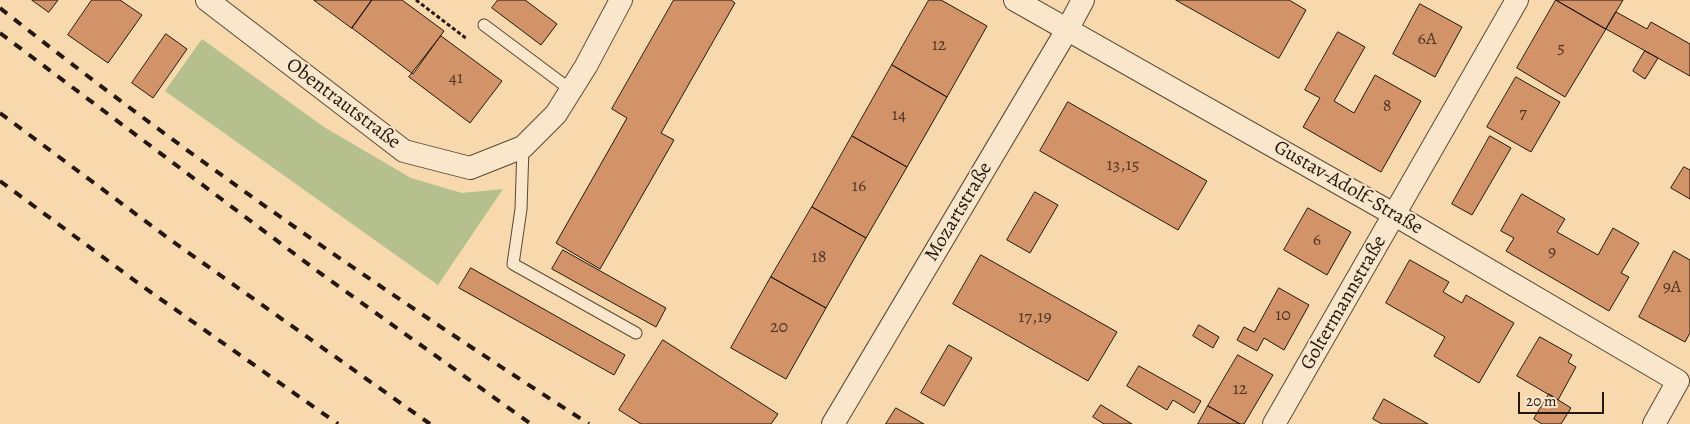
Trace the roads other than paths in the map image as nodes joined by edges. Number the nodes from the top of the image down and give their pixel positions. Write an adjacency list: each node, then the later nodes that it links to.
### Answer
1 (207, 0): 9 (street, Obentrautstraße)
2 (621, 0): 8 (street, Obentrautstraße)
3 (1015, 0): 7 (street, Gustav-Adolf-Straße)
4 (1083, 0): 7 (street, Mozartstraße)
5 (1517, 0): 10 (street, Goltermannstraße)
6 (484, 25): 8 (lane)
7 (1067, 30): 10 (street, Gustav-Adolf-Straße); 12 (street, Mozartstraße)
8 (571, 90): 9 (street, Obentrautstraße)
9 (523, 147): 11 (lane)
10 (1395, 215): 13 (street, Goltermannstraße); 14 (street, Gustav-Adolf-Straße)
11 (636, 333)
12 (833, 424)
13 (1274, 424)
14 (1654, 424)

